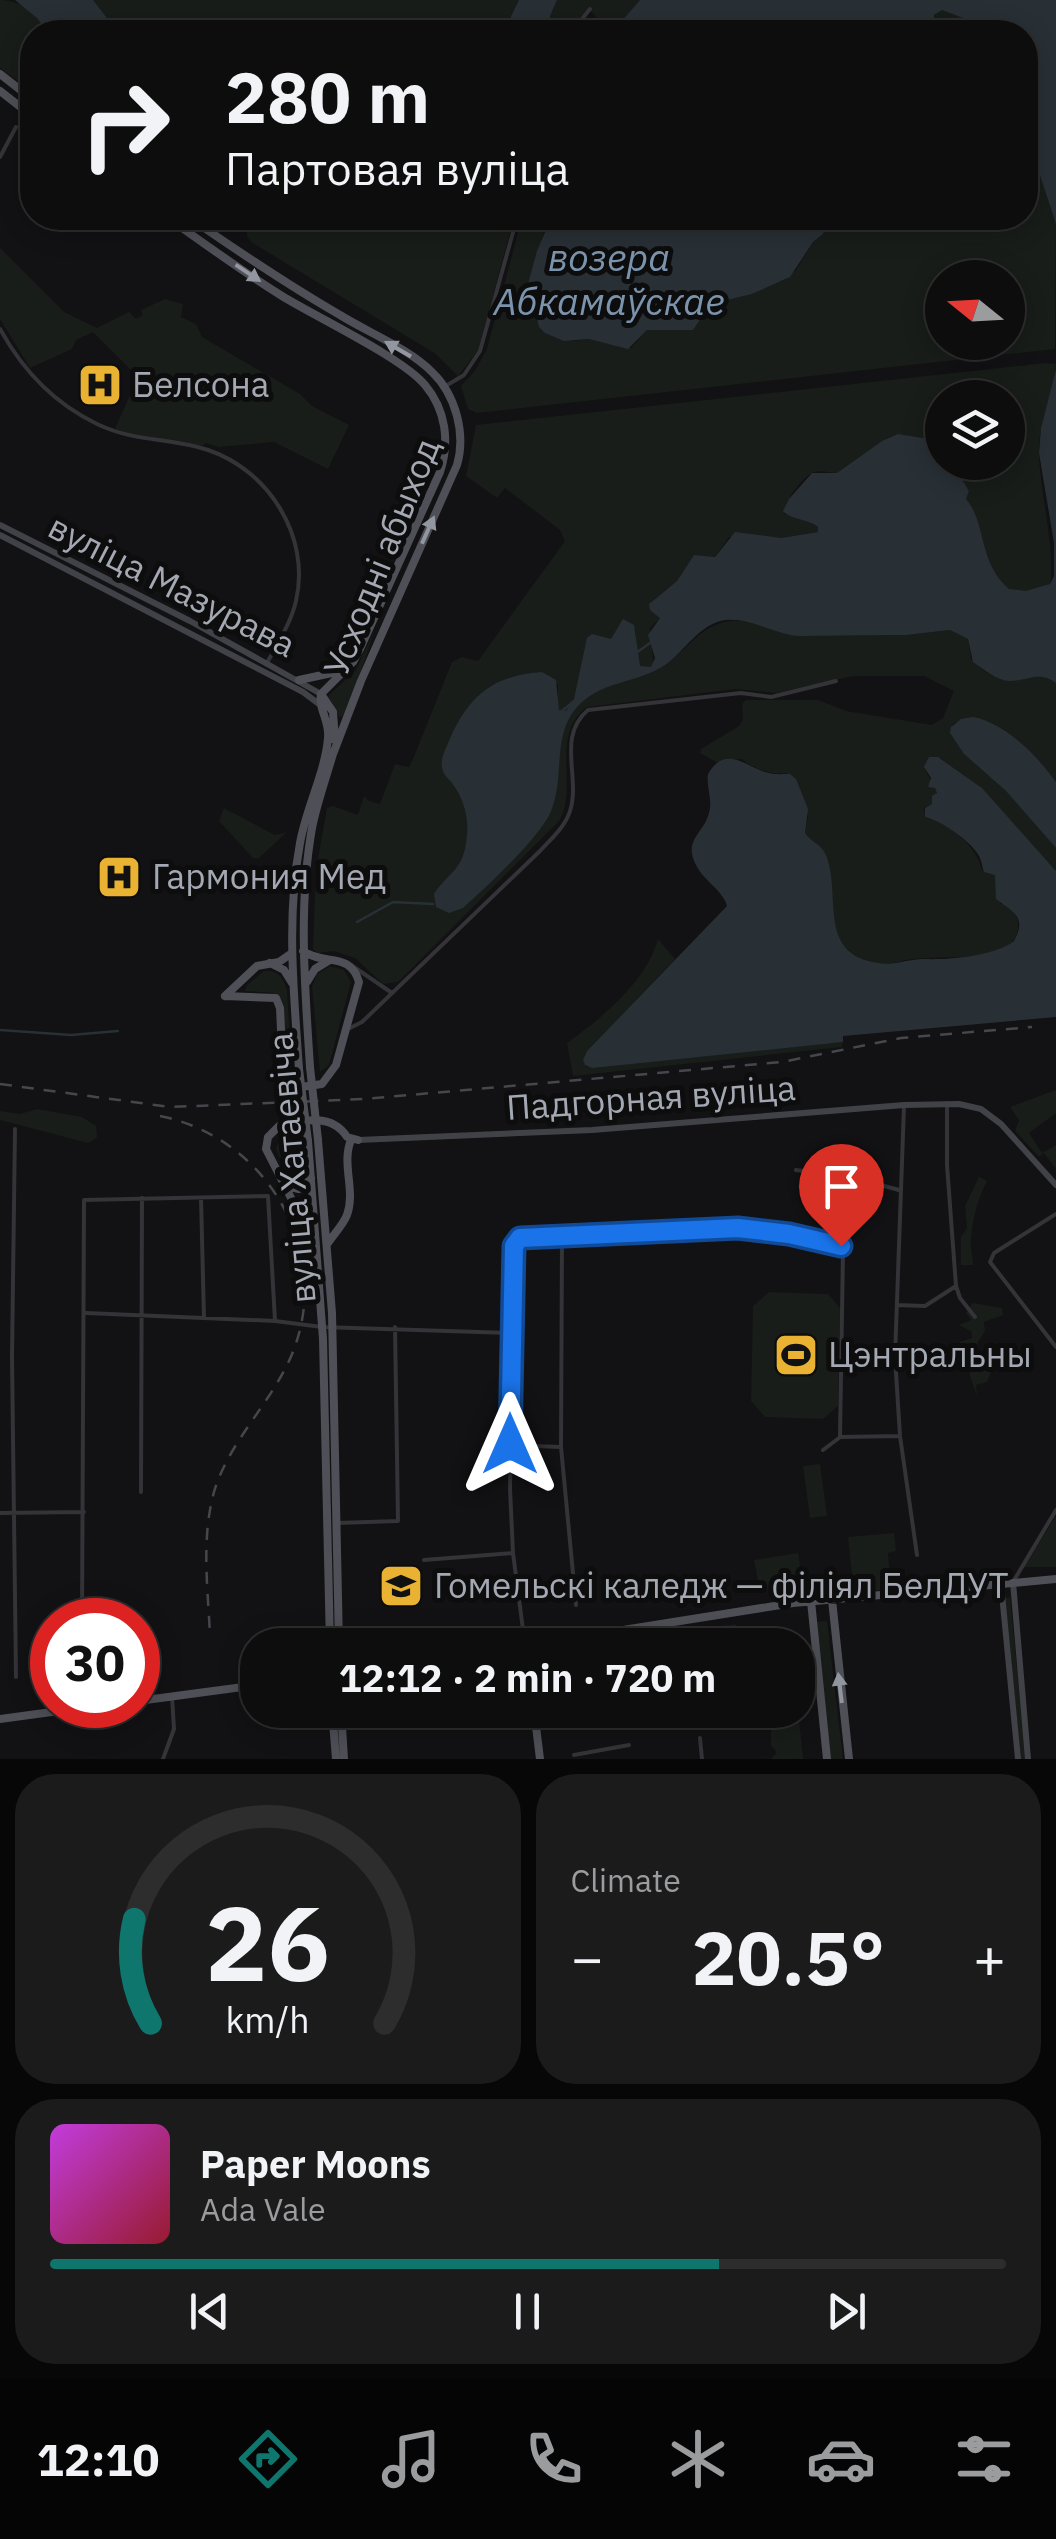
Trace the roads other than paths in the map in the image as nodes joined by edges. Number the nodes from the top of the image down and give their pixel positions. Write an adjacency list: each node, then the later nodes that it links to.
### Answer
1 (590, 9): 2 (street)
2 (581, 20)
3 (0, 74): 5 (main road)
4 (0, 90): 6 (main road)
5 (20, 90)
6 (20, 106)
7 (16, 128): 8 (street)
8 (0, 157)
9 (186, 230): 16 (main road, Усходні абыход, one-way to 16)
10 (208, 230): 13 (main road, one-way to 10)
11 (515, 230): 13 (street)
12 (0, 329): 18 (street)
13 (444, 386): 17 (main road, Усходні абыход, one-way to 13)
14 (0, 525): 18 (street, вуліца Мазурава)
15 (0, 535): 20 (street, вуліца Мазурава)
16 (376, 614): 17 (main road); 19 (main road, Усходні абыход)
17 (388, 619): 25 (main road, Усходні абыход)
18 (267, 663): 20 (street); 21 (street, вуліца Мазурава)
19 (349, 666): 21 (main road); 23 (main road, Усходні абыход)
20 (262, 672): 24 (street, вуліца Мазурава)
21 (300, 680): 23 (street, вуліца Мазурава)
22 (836, 680): 33 (street)
23 (321, 694): 24 (main road, вуліца Хатаевіча); 25 (main road, вуліца Хатаевіча)
24 (319, 704): 27 (main road, вуліца Хатаевіча)
25 (333, 754): 26 (main road, вуліца Хатаевіча)
26 (304, 951): 28 (main road); 31 (main road, вуліца Хатаевіча)
27 (292, 953): 29 (main road); 32 (main road, вуліца Хатаевіча)
28 (332, 959): 30 (main road); 31 (main road)
29 (270, 963): 32 (main road); 34 (main road)
30 (348, 964): 33 (street); 34 (main road)
31 (305, 986): 47 (main road, вуліца Хатаевіча, bridge)
32 (294, 988): 40 (main road, вуліца Хатаевіча, bridge)
33 (392, 993): 34 (street)
34 (348, 1029)
35 (948, 1103): 36 (street, Падгорная вуліца); 42 (street); 52 (street)
36 (904, 1105): 38 (street, Падгорная вуліца); 43 (street)
37 (15, 1129): 73 (street)
38 (355, 1140): 41 (main road); 46 (main road)
39 (796, 1170): 43 (street)
40 (312, 1177): 41 (main road); 51 (main road, вуліца Хатаевіча)
41 (282, 1183): 51 (main road)
42 (1056, 1186)
43 (899, 1190): 53 (street)
44 (202, 1197): 45 (street); 57 (street); 58 (street)
45 (142, 1198): 54 (street); 55 (street)
46 (350, 1202): 47 (main road); 50 (main road)
47 (324, 1203): 50 (main road, вуліца Хатаевіча)
48 (1056, 1214): 63 (street)
49 (562, 1237): 62 (street); 64 (street); 69 (street)
50 (328, 1244): 59 (main road, вуліца Хатаевіча)
51 (316, 1247): 60 (main road, вуліца Хатаевіча)
52 (956, 1286): 53 (street); 56 (street)
53 (897, 1305): 65 (street)
54 (84, 1313): 55 (street); 74 (street)
55 (142, 1316): 57 (street); 71 (street)
56 (975, 1317)
57 (204, 1318): 58 (street)
58 (275, 1322): 60 (street)
59 (332, 1325): 60 (street); 61 (street); 76 (main road, вуліца Хатаевіча)
60 (322, 1327): 92 (main road, вуліца Хатаевіча)
61 (395, 1328): 62 (street); 76 (street)
62 (510, 1333): 68 (street)
63 (1056, 1347)
64 (842, 1357): 65 (street); 67 (street)
65 (895, 1357): 66 (street)
66 (900, 1436): 67 (street); 78 (street)
67 (843, 1437): 70 (street)
68 (510, 1444): 69 (street); 77 (street)
69 (561, 1447): 89 (street)
70 (824, 1450)
71 (140, 1492)
72 (1056, 1510): 80 (street)
73 (13, 1512): 74 (street); 75 (street); 96 (street)
74 (84, 1512): 86 (street)
75 (0, 1513)
76 (338, 1524): 93 (main road, вуліца Хатаевіча)
77 (514, 1553): 79 (street); 94 (street)
78 (916, 1555)
79 (424, 1560)
80 (1019, 1571): 82 (street); 83 (street)
81 (1056, 1579): 82 (main road)
82 (1013, 1582): 83 (main road); 84 (street)
83 (1001, 1583): 85 (street); 87 (main road)
84 (1013, 1596): 85 (street); 101 (street)
85 (1002, 1597): 103 (street)
86 (82, 1598)
87 (832, 1600): 88 (main road); 90 (main road)
88 (812, 1602): 91 (main road); 95 (main road)
89 (576, 1604)
90 (832, 1617): 91 (main road); 116 (main road, one-way to 90)
91 (811, 1622): 115 (main road)
92 (330, 1628)
93 (339, 1628)
94 (525, 1628)
95 (640, 1628)
96 (16, 1677)
97 (240, 1687): 98 (main road)
98 (172, 1696): 99 (main road); 110 (street)
99 (160, 1698)
100 (30, 1714): 102 (main road)
101 (1024, 1718): 103 (street); 118 (street)
102 (0, 1719)
103 (1014, 1719): 117 (street)
104 (333, 1728): 111 (main road)
105 (342, 1728): 112 (main road)
106 (536, 1728): 113 (main road)
107 (700, 1738): 114 (street)
108 (628, 1745): 109 (street)
109 (574, 1755)
110 (163, 1759)
111 (336, 1759)
112 (344, 1759)
113 (540, 1759)
114 (702, 1759)
115 (827, 1759)
116 (848, 1759)
117 (1018, 1759)
118 (1028, 1759)

